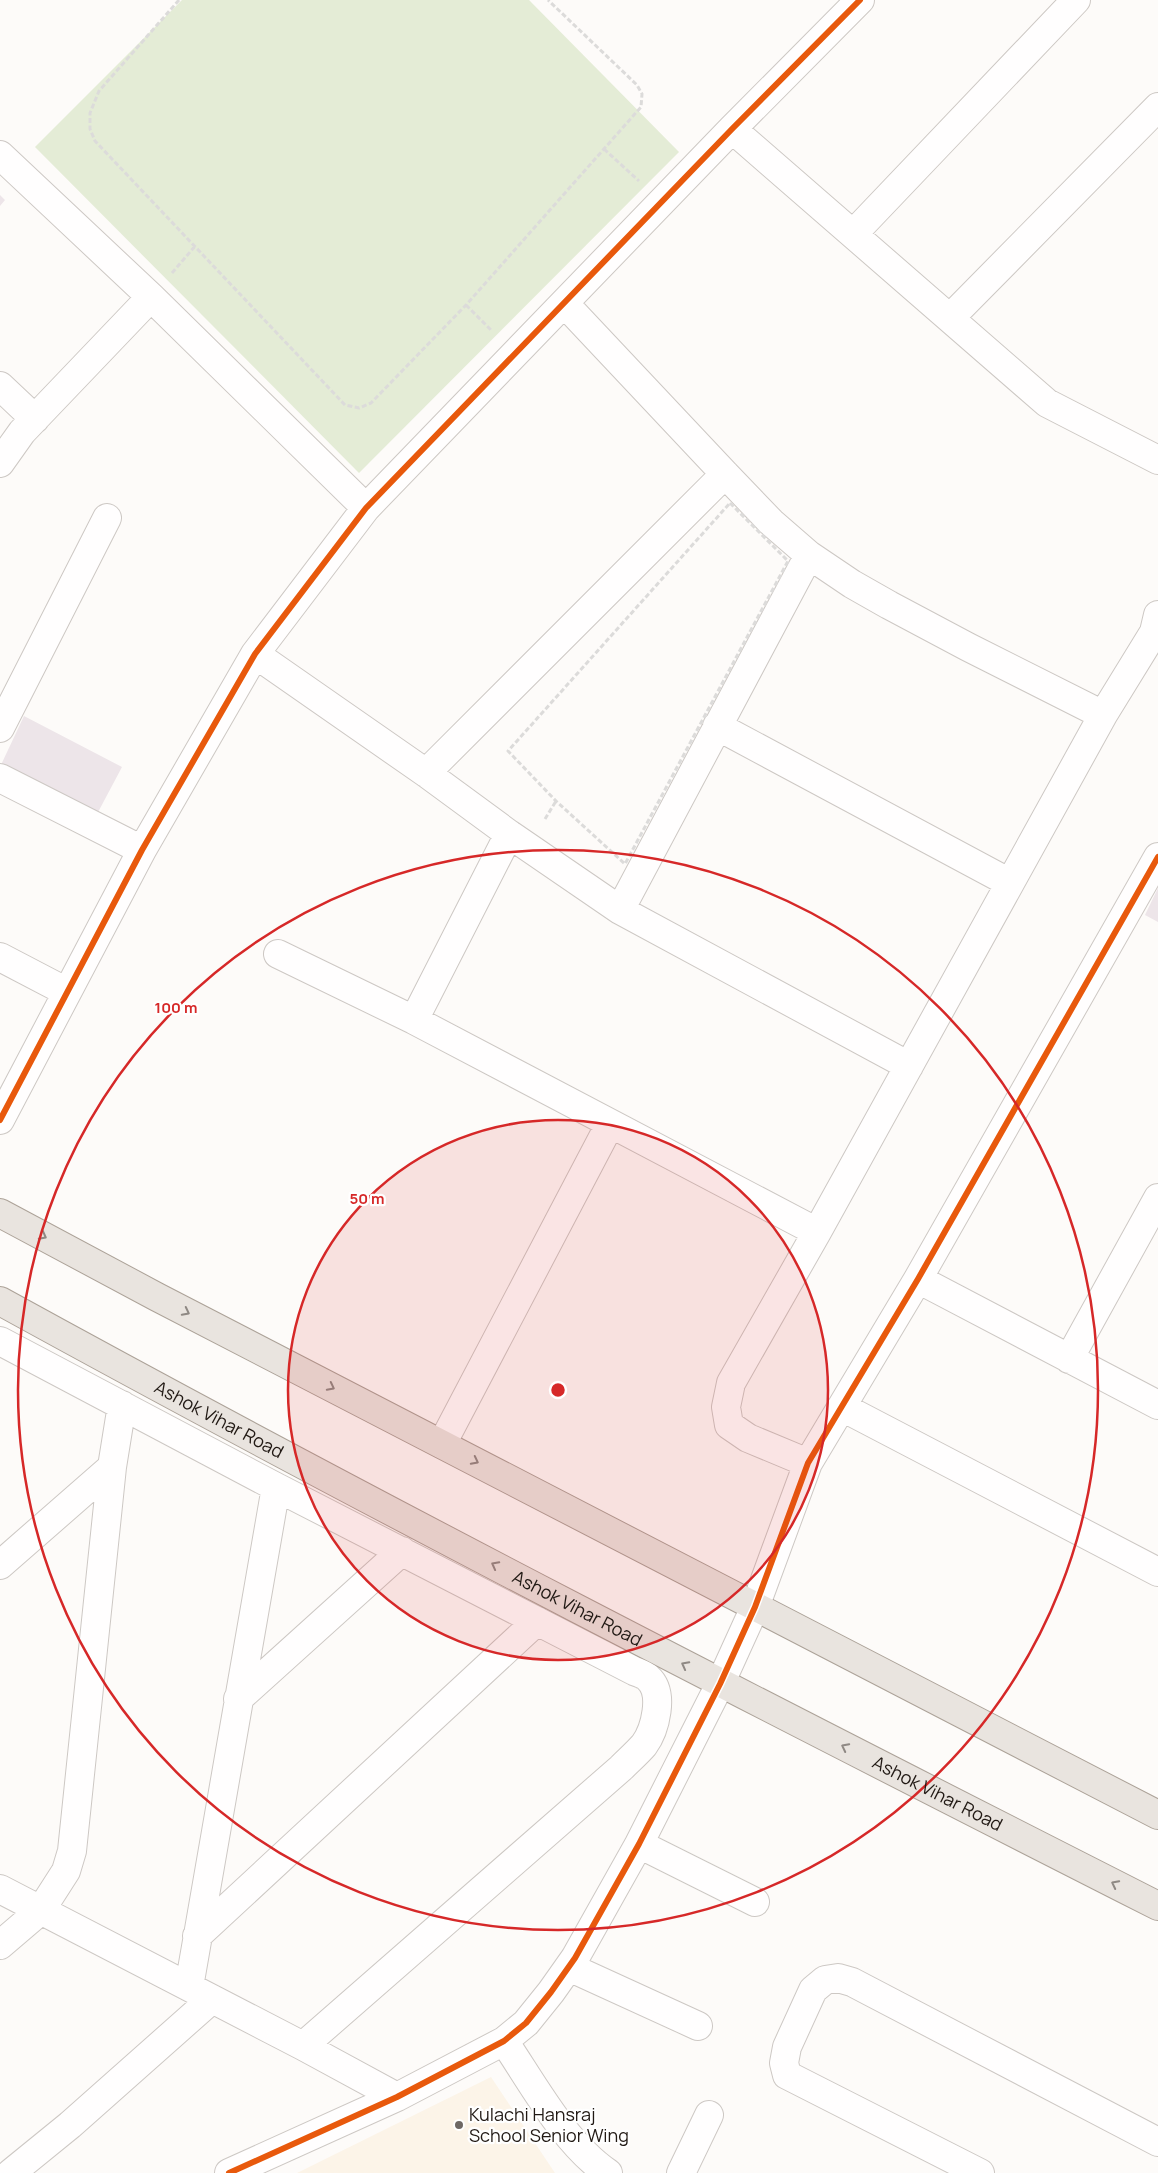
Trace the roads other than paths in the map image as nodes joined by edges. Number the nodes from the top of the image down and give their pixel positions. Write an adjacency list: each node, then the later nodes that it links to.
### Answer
1 (860, 0): 4 (street)
2 (1076, 0): 6 (street)
3 (1155, 115): 9 (street)
4 (732, 129): 6 (street); 8 (street)
5 (0, 155): 7 (street)
6 (853, 234): 9 (street)
7 (151, 298): 11 (street); 15 (street)
8 (564, 304): 14 (street); 15 (street)
9 (950, 318): 12 (street)
10 (0, 386): 11 (street)
11 (35, 419): 13 (street)
12 (1158, 460)
13 (0, 464)
14 (725, 474): 17 (street); 23 (street)
15 (366, 508): 19 (street)
16 (107, 518): 22 (street)
17 (809, 555): 20 (street); 21 (street)
18 (1158, 615): 20 (street)
19 (255, 654): 23 (street); 26 (street)
20 (1103, 714): 28 (street)
21 (717, 726): 28 (street); 29 (street)
22 (0, 728)
23 (426, 773): 25 (street)
24 (0, 778): 26 (street)
25 (509, 834): 29 (street); 33 (street)
26 (142, 850): 32 (street)
27 (1158, 857): 40 (street)
28 (1010, 883): 34 (street)
29 (620, 910): 34 (street)
30 (278, 954): 33 (street)
31 (0, 956): 32 (street)
32 (67, 992): 35 (street)
33 (414, 1020): 36 (street)
34 (909, 1066): 39 (street)
35 (0, 1120)
36 (610, 1124): 39 (street); 47 (street)
37 (1158, 1198): 43 (street)
38 (0, 1213): 47 (main road, one-way to 47)
39 (817, 1232): 48 (street)
40 (918, 1279): 43 (street); 46 (street)
41 (0, 1302): 56 (main road, Ashok Vihar Road, one-way to 41)
42 (3, 1346): 44 (street)
43 (1069, 1359): 45 (street)
44 (122, 1405): 49 (street); 50 (street)
45 (1158, 1405)
46 (842, 1407): 48 (street); 53 (street)
47 (442, 1444): 54 (main road, one-way to 54)
48 (808, 1463): 54 (street)
49 (112, 1468): 52 (street); 63 (street)
50 (276, 1487): 51 (street); 57 (street)
51 (402, 1551): 55 (street); 57 (street)
52 (0, 1564)
53 (1158, 1572)
54 (755, 1607): 56 (street); 58 (main road)
55 (537, 1621): 64 (street); 70 (street)
56 (720, 1684): 59 (street); 62 (main road, Ashok Vihar Road, one-way to 56)
57 (238, 1699): 64 (street)
58 (1158, 1815)
59 (639, 1844): 61 (street); 66 (street)
60 (0, 1889): 63 (street)
61 (755, 1902)
62 (1158, 1906)
63 (42, 1910): 65 (street); 67 (street)
64 (197, 1936): 67 (street)
65 (0, 1945)
66 (569, 1967): 68 (street); 69 (street)
67 (201, 1993): 70 (street); 74 (street)
68 (698, 2026)
69 (504, 2041): 71 (street); 76 (street)
70 (303, 2046): 71 (street)
71 (396, 2097): 75 (street)
72 (709, 2115): 77 (street)
73 (1158, 2142): 78 (street)
74 (11, 2173)
75 (229, 2173)
76 (608, 2173)
77 (681, 2173)
78 (980, 2173)

